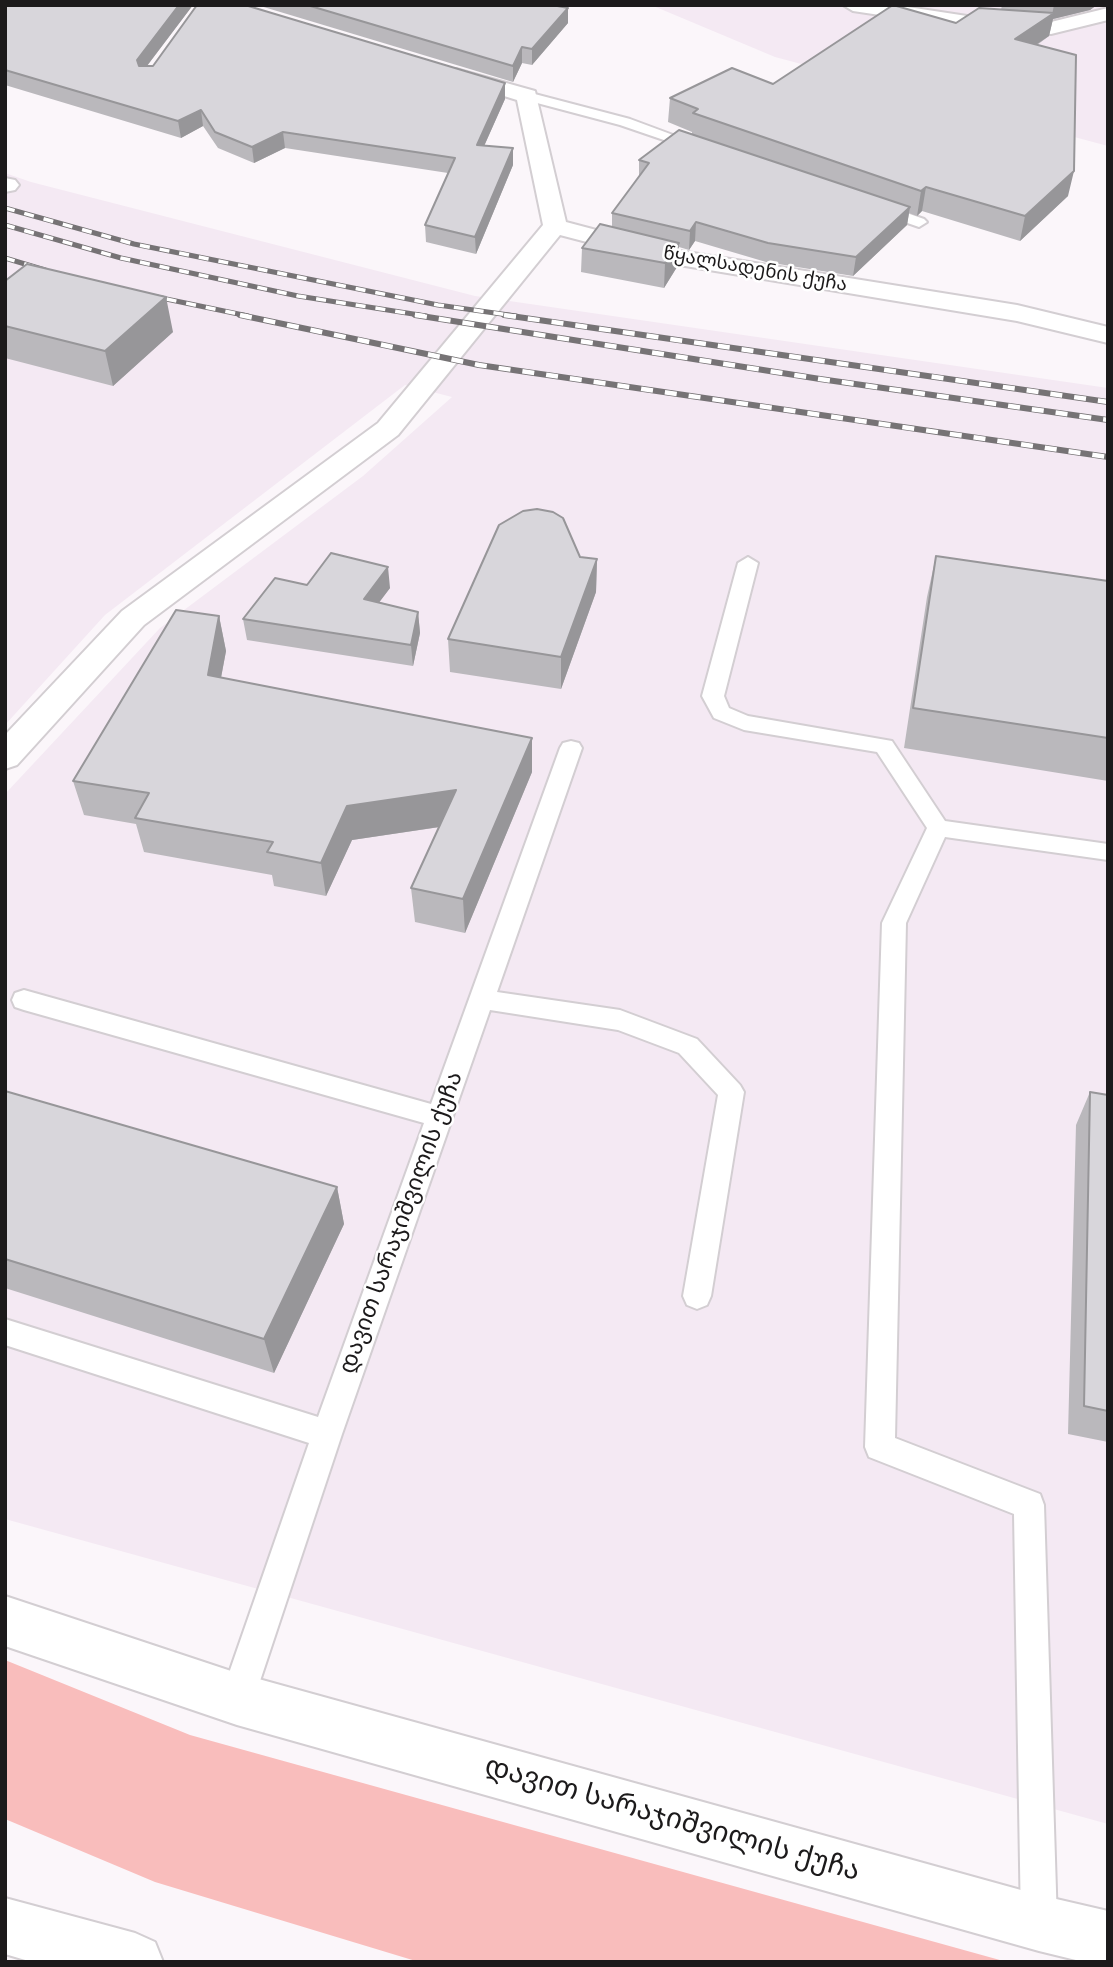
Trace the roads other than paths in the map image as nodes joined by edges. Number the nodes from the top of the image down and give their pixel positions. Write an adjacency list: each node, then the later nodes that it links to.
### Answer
1 (853, 5): 2 (street)
2 (1108, 14)
3 (435, 68): 4 (street)
4 (527, 96): 5 (lane); 8 (street)
5 (714, 153)
6 (868, 205): 7 (lane)
7 (919, 222)
8 (555, 226): 9 (street, წყალსადენის ქუჩა); 12 (street)
9 (1108, 335)
10 (748, 563): 13 (lane)
11 (571, 748): 15 (lane, დავით სარაჯიშვილის ქუჩა)
12 (5, 757)
13 (938, 828): 14 (lane); 23 (lane)
14 (1108, 852)
15 (482, 999): 17 (lane, დავით სარაჯიშვილის ქუჩა); 18 (lane)
16 (24, 1000): 17 (lane)
17 (440, 1117): 20 (lane, დავით სარაჯიშვილის ქუჩა)
18 (697, 1296)
19 (5, 1332): 20 (lane)
20 (327, 1434): 22 (lane, დავით სარაჯიშვილის ქუჩა)
21 (5, 1621): 22 (street, დავით სარაჯიშვილის ქუჩა)
22 (237, 1699): 23 (street, დავით სარაჯიშვილის ქუჩა)
23 (1039, 1923): 25 (street, დავით სარაჯიშვილის ქუჩა)
24 (5, 1926): 26 (street)
25 (1108, 1939)
26 (135, 1962)

